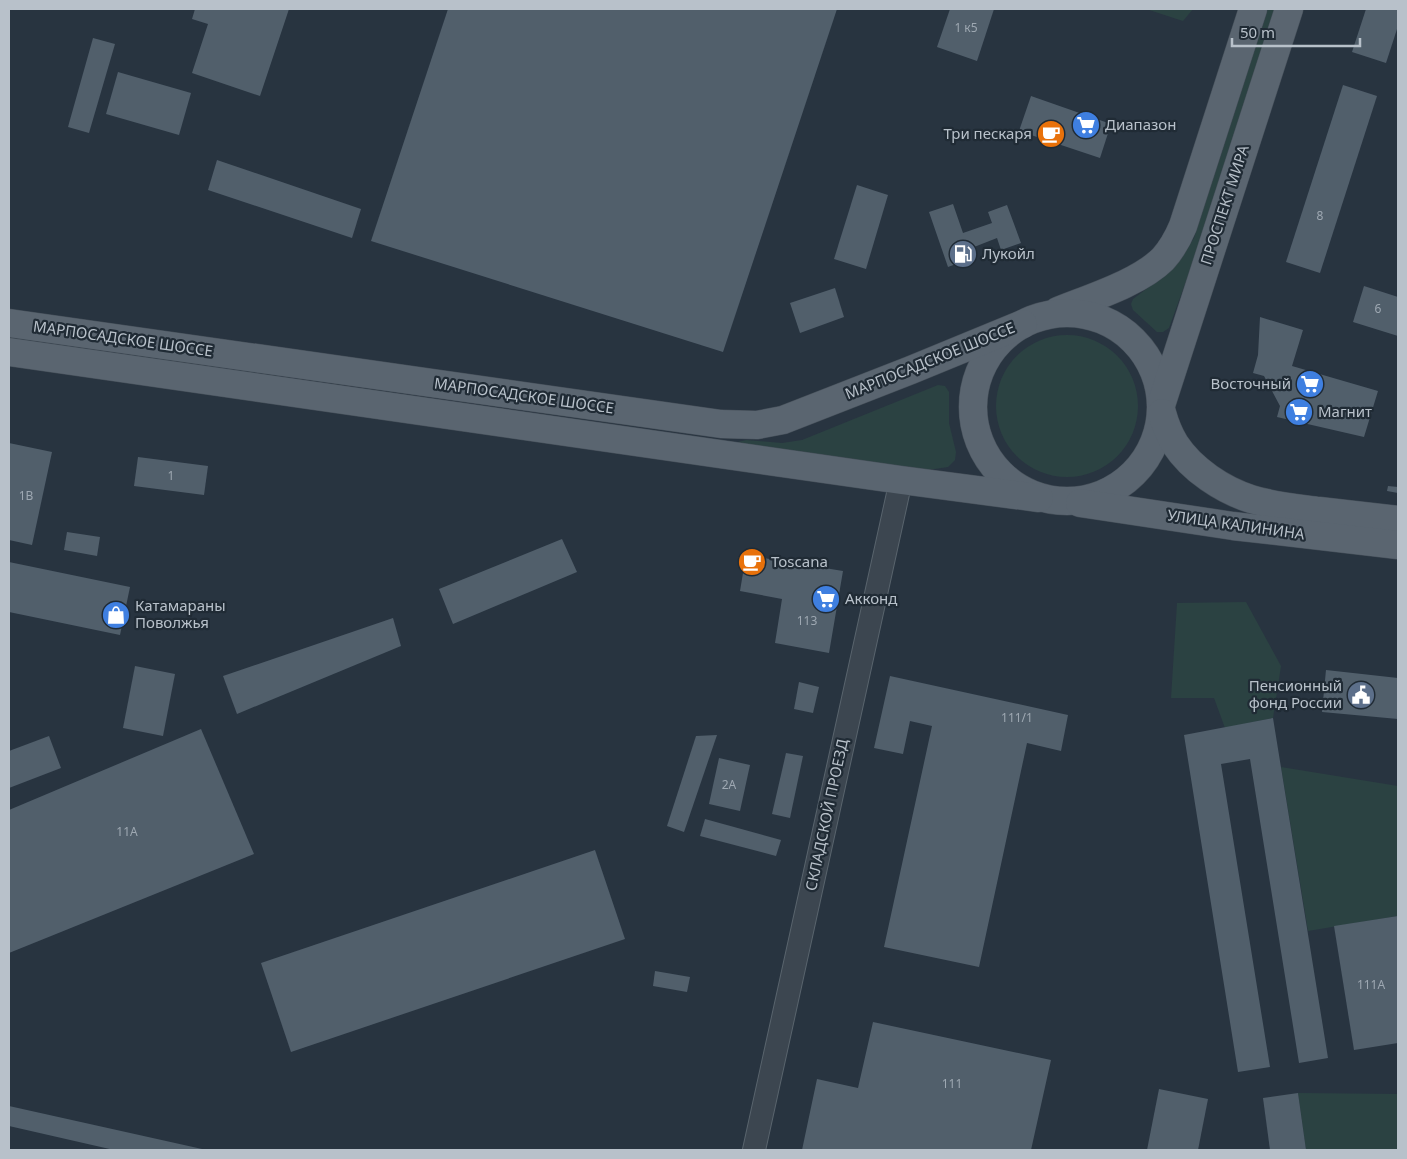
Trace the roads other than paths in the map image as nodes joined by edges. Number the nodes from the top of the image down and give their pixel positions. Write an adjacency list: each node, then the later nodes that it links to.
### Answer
1 (1253, 9): 3 (main road)
2 (1289, 9): 6 (main road, ПРОСПЕКТ МИРА)
3 (1036, 320): 4 (main road, МАРПОСАДСКОЕ ШОССЕ); 6 (main road, УЛИЦА КАЛИНИНА); 8 (main road)
4 (9, 322)
5 (9, 352): 7 (main road, МАРПОСАДСКОЕ ШОССЕ)
6 (1162, 407): 9 (main road, ПРОСПЕКТ МИРА); 10 (main road, УЛИЦА КАЛИНИНА)
7 (900, 480): 8 (main road, МАРПОСАДСКОЕ ШОССЕ); 12 (street, СКЛАДСКОЙ ПРОЕЗД)
8 (1038, 498): 9 (main road, УЛИЦА КАЛИНИНА)
9 (1074, 502): 11 (main road, УЛИЦА КАЛИНИНА)
10 (1398, 520)
11 (1398, 546)
12 (754, 1150)

